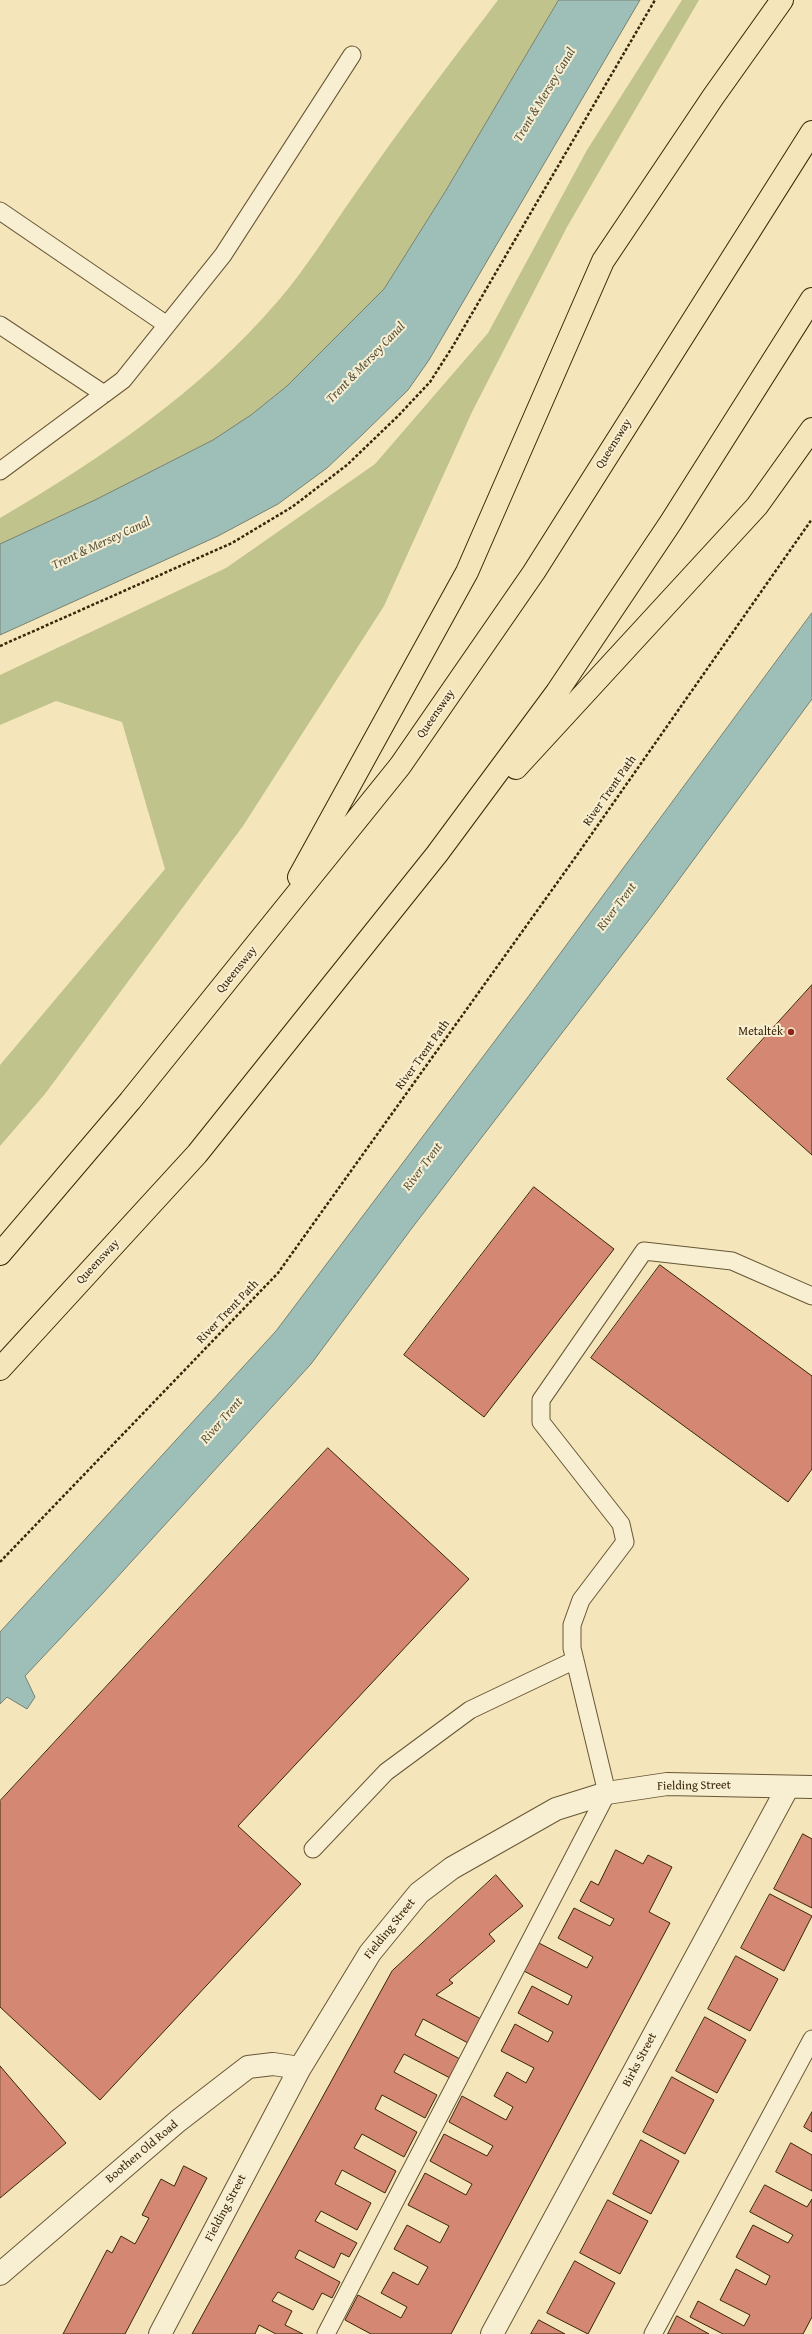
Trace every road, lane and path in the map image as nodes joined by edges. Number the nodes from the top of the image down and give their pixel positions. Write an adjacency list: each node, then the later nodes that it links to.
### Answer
1 (655, 0): 13 (path)
2 (782, 0): 15 (highway)
3 (352, 55): 8 (lane)
4 (812, 132): 15 (highway, Queensway)
5 (0, 211): 8 (lane)
6 (812, 299): 14 (highway, Queensway)
7 (0, 324): 9 (lane)
8 (167, 325): 9 (lane)
9 (104, 394): 11 (lane)
10 (812, 429): 14 (highway)
11 (0, 471)
12 (812, 518): 19 (path, River Trent Path)
13 (0, 646)
14 (437, 854): 18 (highway, Queensway)
15 (269, 931): 16 (highway, Queensway)
16 (0, 1254)
17 (812, 1296): 20 (lane)
18 (0, 1369)
19 (0, 1562)
20 (575, 1660): 23 (lane); 24 (lane)
21 (788, 1786): 22 (street, Fielding Street); 23 (street, Fielding Street); 30 (street, Birks Street)
22 (812, 1787)
23 (607, 1793): 26 (street, Fielding Street); 29 (lane)
24 (312, 1850)
25 (812, 2039): 31 (lane)
26 (300, 2068): 27 (street, Boothen Old Road); 28 (street, Fielding Street)
27 (0, 2274)
28 (160, 2334)
29 (326, 2334)
30 (492, 2334)
31 (653, 2334)

